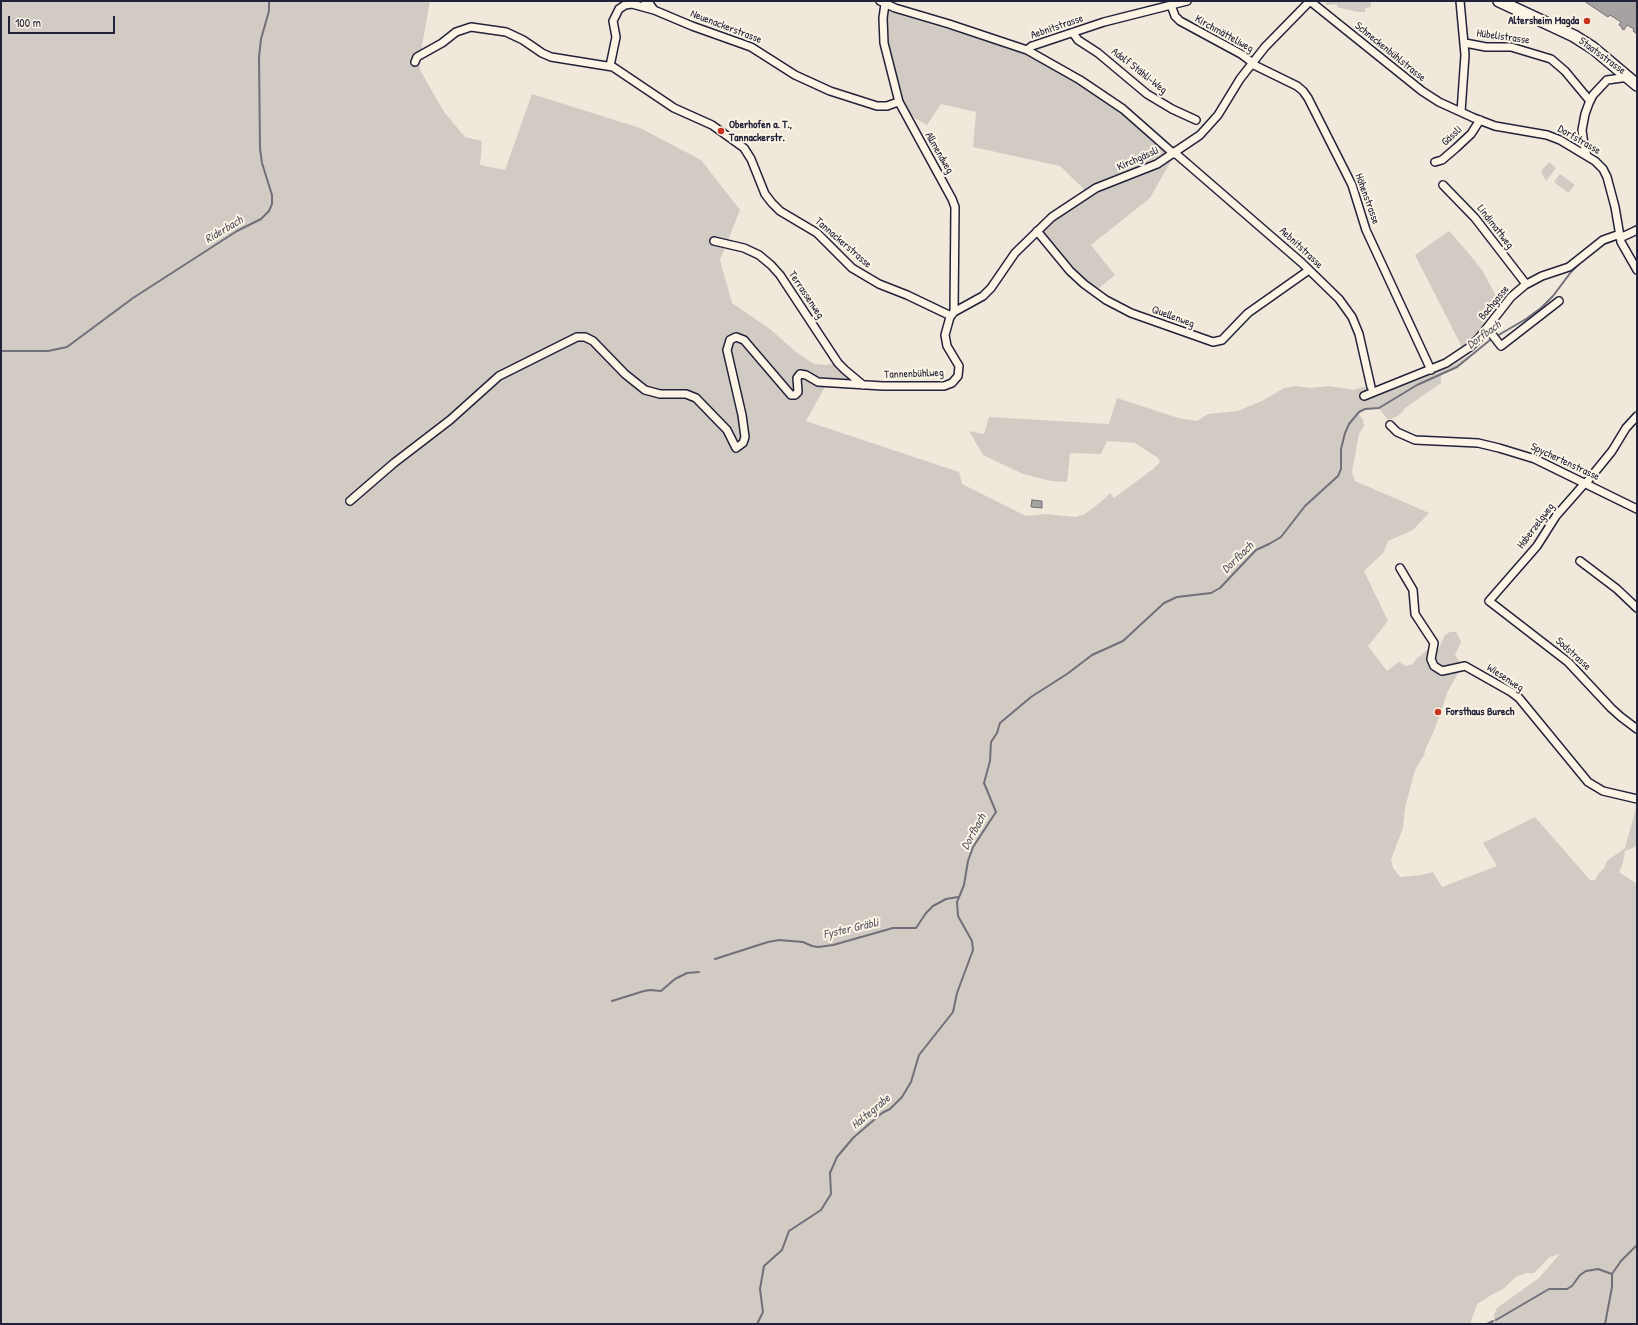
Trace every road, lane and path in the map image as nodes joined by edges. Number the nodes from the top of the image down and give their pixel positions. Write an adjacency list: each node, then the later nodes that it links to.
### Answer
1 (645, 1): 8 (street)
2 (1188, 1): 7 (street, Aebnitstrasse)
3 (1310, 1): 13 (street, Kirchgässli); 18 (street, Schneckenbühlstrasse)
4 (1460, 1): 10 (street, Hübelistrasse)
5 (1499, 1): 15 (main road, Staatsstrasse)
6 (882, 2): 11 (street, Aebnitstrasse); 17 (street, Allmendweg)
7 (1171, 5): 9 (street, Aebnitstrasse); 13 (street, Kirchmätteliweg)
8 (654, 10): 14 (street, Neuenackerstrasse); 17 (street, Neuenackerstrasse)
9 (1073, 33): 11 (street, Aebnitstrasse); 19 (street, Adolf Stähli-Weg)
10 (1464, 43): 16 (street, Hübelistrasse); 18 (street, Hübelistrasse)
11 (1026, 50): 21 (street, Aebnitstrasse)
12 (415, 62): 14 (street)
13 (1252, 64): 21 (street, Kirchgässli); 35 (street, Höhenstrasse)
14 (610, 66): 33 (street, Tannackerstrasse)
15 (1633, 81): 16 (street)
16 (1590, 101): 22 (street)
17 (898, 102): 33 (street, Allmendweg)
18 (1461, 112): 20 (street, Dorfstrasse)
19 (1196, 120)
20 (1480, 120): 22 (street, Dorfstrasse); 23 (street, Gässli)
21 (1175, 153): 26 (street, Kirchgässli); 29 (street, Aebnitstrasse)
22 (1587, 156): 27 (street, Dorfstrasse)
23 (1436, 162)
24 (1443, 185): 31 (street, Lindimattweg)
25 (1637, 230): 27 (street, Bachgasse)
26 (1037, 231): 29 (street, Quellenweg); 33 (street, Kirchgässli)
27 (1620, 236): 30 (street, Dorfstrasse); 31 (street, Bachgasse)
28 (714, 241): 36 (street, Terrassenweg)
29 (1309, 270): 37 (street, Aebnitstrasse)
30 (1637, 270)
31 (1526, 284): 34 (street, Bachgasse)
32 (1559, 301): 34 (street)
33 (952, 314): 36 (street, Tannenbühlweg)
34 (1487, 328): 35 (street, Bachgasse)
35 (1431, 370): 38 (street, Bachgasse)
36 (863, 385): 42 (street, Tannenbühlweg)
37 (1371, 386)
38 (1364, 396)
39 (1637, 416): 41 (street, Haberzelgweg)
40 (1390, 425): 41 (street, Spychertenstrasse)
41 (1586, 483): 43 (street, Spychertenstrasse); 46 (street, Haberzelgweg)
42 (350, 500)
43 (1637, 510)
44 (1580, 561): 47 (street)
45 (1400, 568): 49 (street, Wiesenweg)
46 (1489, 601): 48 (street, Sodstrasse)
47 (1637, 608)
48 (1637, 729)
49 (1637, 799)

